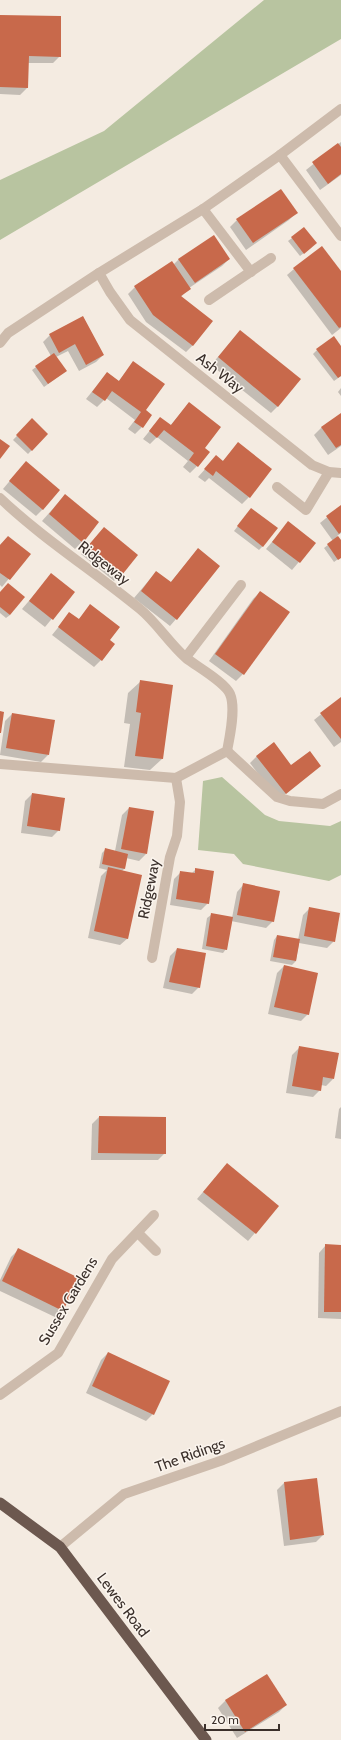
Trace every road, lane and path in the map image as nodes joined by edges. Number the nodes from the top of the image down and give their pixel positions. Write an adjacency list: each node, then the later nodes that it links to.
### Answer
1 (341, 109): 2 (street)
2 (280, 155): 3 (street); 4 (street)
3 (203, 209): 6 (street); 7 (street)
4 (341, 236)
5 (271, 258): 6 (street)
6 (251, 272): 8 (street)
7 (99, 273): 9 (street); 10 (street, Ash Way)
8 (209, 300)
9 (0, 343)
10 (329, 472): 11 (street, Ash Way); 12 (street)
11 (341, 473)
12 (277, 487)
13 (0, 498): 15 (street, Ridgeway)
14 (241, 585): 15 (street)
15 (186, 657): 16 (street, Ridgeway)
16 (227, 751): 18 (street); 19 (street)
17 (0, 764): 18 (street)
18 (176, 778): 20 (street, Ridgeway)
19 (341, 794)
20 (152, 958)
21 (154, 1215): 22 (street, Sussex Gardens)
22 (138, 1233): 23 (street); 24 (street, Sussex Gardens)
23 (156, 1251)
24 (0, 1395)
25 (341, 1411): 27 (street, The Ridings)
26 (0, 1503): 27 (highway, Lewes Road)
27 (60, 1548): 28 (highway, Lewes Road)
28 (206, 1740)

